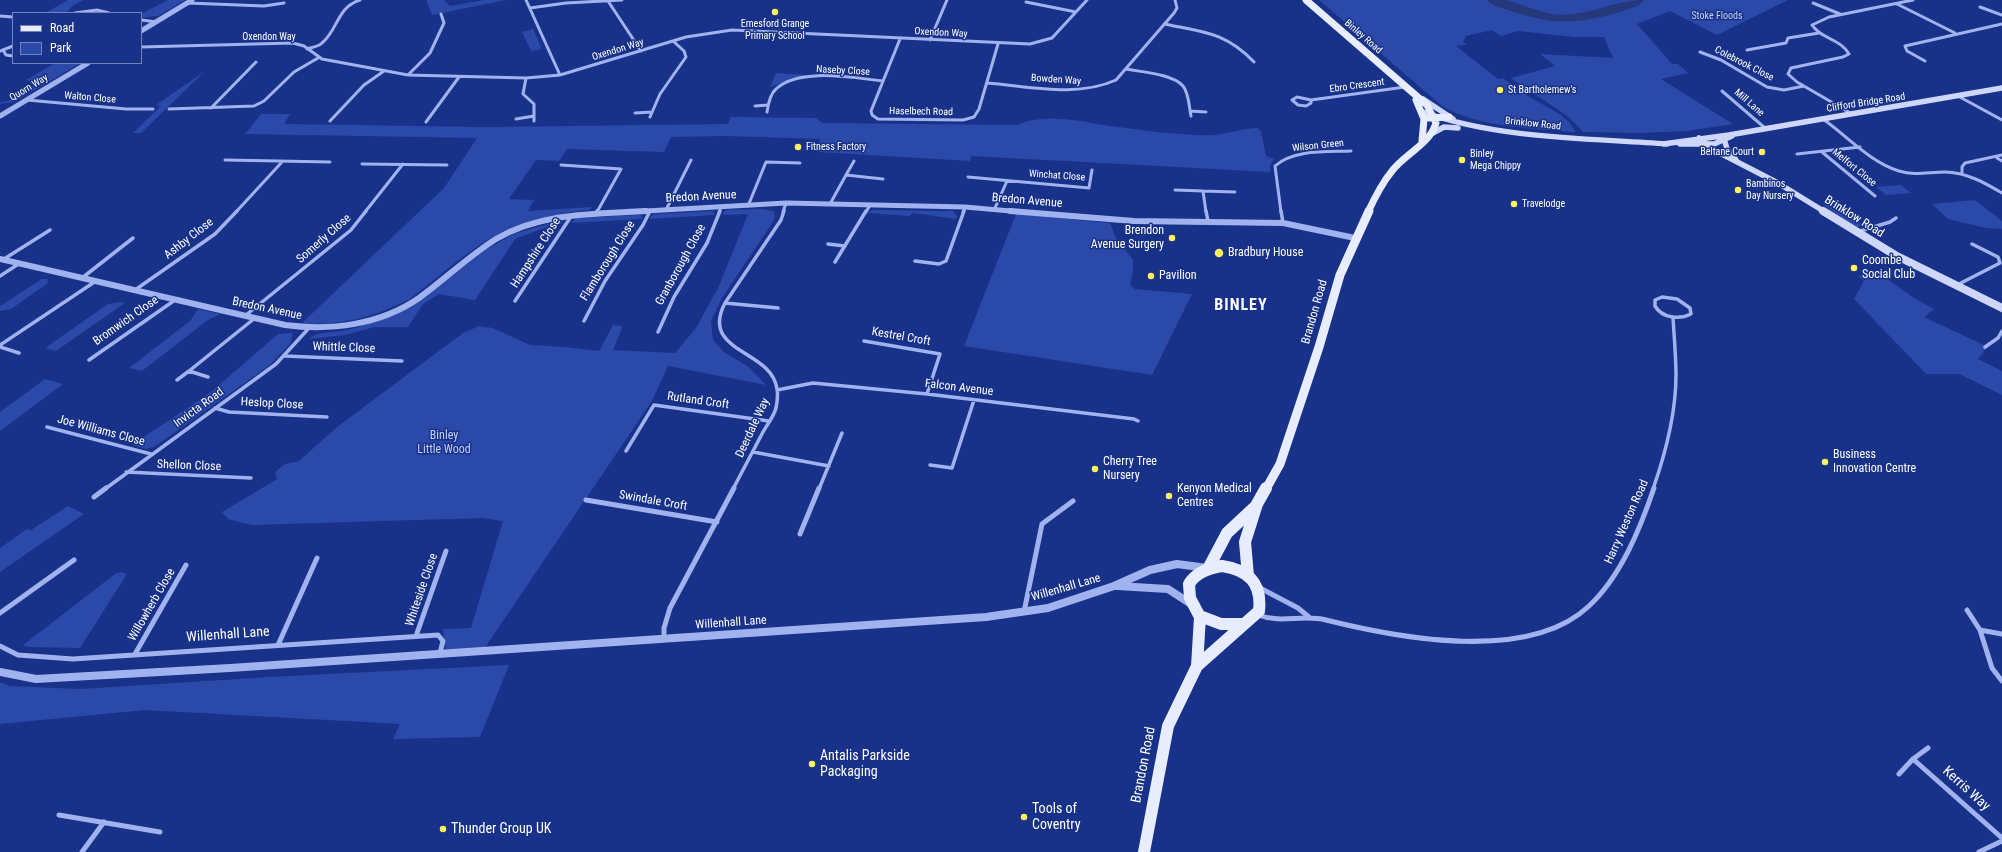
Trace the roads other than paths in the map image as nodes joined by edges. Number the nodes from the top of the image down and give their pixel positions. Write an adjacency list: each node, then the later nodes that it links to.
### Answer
1 (360, 0): 38 (street)
2 (526, 0): 16 (street)
3 (622, 0): 10 (street)
4 (947, 0): 33 (street)
5 (1087, 0): 19 (street, Oxendon Way)
6 (1175, 0): 27 (street, Bowden Way)
7 (1306, 0): 58 (main road, Binley Road)
8 (1911, 0): 14 (street)
9 (190, 1): 12 (street); 26 (street)
10 (608, 1): 16 (street); 41 (street)
11 (1026, 2): 19 (street)
12 (284, 3)
13 (1813, 3): 21 (street)
14 (1896, 4): 21 (street); 31 (street)
15 (1980, 7): 24 (street)
16 (530, 8): 52 (street)
17 (82, 12): 18 (street)
18 (105, 12)
19 (1076, 12): 35 (street, Oxendon Way)
20 (441, 14): 51 (street)
21 (1842, 14): 30 (street)
22 (0, 16): 23 (street)
23 (12, 16)
24 (2002, 16)
25 (142, 20): 26 (street)
26 (157, 22): 29 (street)
27 (1164, 24): 47 (street); 49 (street, Bowden Way)
28 (2002, 24): 31 (street)
29 (142, 30)
30 (1820, 33): 40 (street); 57 (street)
31 (1956, 34): 45 (street)
32 (900, 39): 33 (street, Oxendon Way); 34 (street, Oxendon Way); 55 (street, Haselbech Road)
33 (930, 40): 35 (street, Oxendon Way)
34 (673, 41): 41 (street, Oxendon Way); 69 (street)
35 (998, 44): 56 (street, Haselbech Road)
36 (12, 46): 39 (street)
37 (142, 47): 38 (street, Oxendon Way)
38 (307, 49): 44 (street, Oxendon Way)
39 (2, 50): 43 (street)
40 (1747, 50)
41 (641, 51): 52 (street, Oxendon Way)
42 (1700, 52): 57 (street, Colebrook Close)
43 (12, 56)
44 (318, 58): 50 (street, Oxendon Way); 66 (street)
45 (1925, 61)
46 (256, 62): 66 (street)
47 (1254, 62)
48 (86, 64): 62 (street, Quorn Way)
49 (1126, 69): 56 (street, Bowden Way); 71 (street)
50 (384, 70): 51 (street, Oxendon Way); 87 (street)
51 (408, 75): 53 (street, Oxendon Way)
52 (560, 75): 54 (street, Oxendon Way)
53 (459, 77): 54 (street, Oxendon Way); 88 (street)
54 (526, 78): 77 (street)
55 (883, 81): 56 (street, Haselbech Road); 64 (street, Naseby Close)
56 (987, 83)
57 (1804, 86): 75 (street)
58 (1406, 88): 63 (street, Ebro Crescent); 73 (main road, Binley Road); 80 (main road, Binley Road); 81 (main road, Brinklow Road)
59 (2002, 88): 61 (main road, Clifford Bridge Road)
60 (1722, 90): 89 (street, Mill Lane)
61 (1958, 96): 75 (main road, Clifford Bridge Road); 85 (street)
62 (26, 100): 67 (street, Walton Close); 76 (street, Quorn Way)
63 (1311, 100): 63 (street, Ebro Crescent)
64 (768, 105): 65 (street); 70 (street, Naseby Close)
65 (755, 106)
66 (212, 108): 68 (street)
67 (153, 109)
68 (169, 109)
69 (652, 112): 74 (street); 79 (street)
70 (767, 112)
71 (1190, 112): 72 (street); 78 (street)
72 (1206, 112)
73 (1423, 112): 80 (main road, Brinklow Road); 84 (main road, Binley Road)
74 (635, 113)
75 (1852, 114): 83 (main road, Clifford Bridge Road)
76 (0, 116)
77 (534, 116): 82 (street); 86 (street)
78 (1191, 116)
79 (650, 117)
80 (1434, 117): 81 (main road); 84 (main road); 90 (main road, Brinklow Road); 91 (main road)
81 (1449, 117): 90 (main road, Brinklow Road)
82 (516, 118)
83 (1823, 119): 89 (main road, Clifford Bridge Road); 98 (street)
84 (1425, 120): 94 (main road)
85 (2002, 120)
86 (534, 121)
87 (330, 122)
88 (426, 122)
89 (1766, 128): 92 (main road, Clifford Bridge Road)
90 (1496, 131): 91 (main road); 96 (main road, Brinklow Road)
91 (1433, 133): 94 (main road, Brandon Road)
92 (1732, 136): 93 (main road, Clifford Bridge Road); 95 (main road, Clifford Bridge Road)
93 (1699, 138): 96 (main road, Clifford Bridge Road); 97 (main road, Brinklow Road)
94 (1422, 140): 144 (main road, Brandon Road)
95 (1725, 142): 97 (main road); 110 (main road)
96 (1663, 144): 97 (main road)
97 (1706, 145): 110 (main road, Brinklow Road)
98 (1860, 147): 100 (street, Melfort Close); 117 (street)
99 (1351, 151): 140 (street, Wilson Green)
100 (1822, 152): 101 (street, Melfort Close); 126 (street, Melfort Close)
101 (1797, 154)
102 (2002, 155): 103 (street)
103 (1996, 158): 107 (street); 117 (street)
104 (225, 160): 108 (street)
105 (691, 160): 135 (street)
106 (854, 161): 118 (street)
107 (2002, 161)
108 (282, 162): 109 (street); 157 (street, Ashby Close)
109 (330, 162)
110 (1737, 162): 142 (main road, Brinklow Road)
111 (800, 163): 130 (street)
112 (362, 164): 113 (street)
113 (403, 164): 114 (street); 163 (street, Somerly Close)
114 (447, 165)
115 (561, 165): 136 (street)
116 (1092, 170): 121 (street, Winchat Close)
117 (1962, 174): 125 (street)
118 (846, 176): 120 (street); 128 (street)
119 (968, 177): 121 (street, Winchat Close)
120 (883, 179)
121 (1007, 181): 133 (street)
122 (1175, 190): 123 (street)
123 (1203, 191): 124 (street); 139 (street)
124 (1235, 192)
125 (2002, 193)
126 (1875, 196)
127 (786, 203): 128 (street, Bredon Avenue); 130 (street, Bredon Avenue); 160 (street, Deerdale Way)
128 (830, 204): 129 (street, Bredon Avenue)
129 (870, 205): 132 (street, Bredon Avenue); 147 (street)
130 (748, 206): 131 (street, Bredon Avenue)
131 (721, 207): 135 (street, Bredon Avenue); 169 (street, Granborough Close)
132 (965, 207): 133 (street, Bredon Avenue); 150 (street)
133 (996, 208): 139 (street, Bredon Avenue)
134 (650, 210): 135 (street, Bredon Avenue); 136 (street, Bredon Avenue); 166 (street, Flamborough Close)
135 (666, 210)
136 (596, 213): 137 (street, Bredon Avenue)
137 (572, 215): 159 (street, Hampshire Close); 167 (street, Bredon Avenue)
138 (1896, 218): 142 (street)
139 (1208, 222): 140 (street, Bredon Avenue)
140 (1283, 222): 144 (street, Bredon Avenue)
141 (50, 230): 149 (street)
142 (1855, 232): 156 (main road, Brinklow Road)
143 (133, 238): 154 (street)
144 (1355, 238): 200 (main road, Brandon Road)
145 (828, 244): 147 (street)
146 (1972, 244): 148 (street)
147 (845, 246): 151 (street)
148 (2000, 257): 156 (street)
149 (2, 259): 152 (street, Bredon Avenue)
150 (915, 261)
151 (835, 262)
152 (20, 263): 153 (street); 154 (street, Bredon Avenue)
153 (0, 276)
154 (82, 278): 155 (street, Bredon Avenue)
155 (96, 281): 157 (street, Bredon Avenue); 172 (street)
156 (1955, 286): 162 (main road, Brinklow Road)
157 (135, 290): 158 (street, Bredon Avenue)
158 (175, 299): 163 (street, Bredon Avenue); 176 (street, Bromwich Close)
159 (515, 301)
160 (725, 303): 161 (street); 181 (street, Deerdale Way)
161 (778, 308)
162 (2002, 308)
163 (246, 315): 165 (street, Bredon Avenue)
164 (1673, 317): 164 (street); 217 (street, Harry Weston Road)
165 (256, 318): 167 (street, Bredon Avenue); 178 (street)
166 (584, 321)
167 (309, 328): 175 (street, Invicta Road)
168 (2002, 331): 170 (street)
169 (658, 332)
170 (2000, 339): 173 (street)
171 (864, 341): 182 (street, Kestrel Croft)
172 (0, 346): 174 (street)
173 (1985, 347)
174 (19, 353)
175 (285, 356): 177 (street, Whittle Close); 184 (street, Invicta Road)
176 (89, 360)
177 (402, 361)
178 (189, 372): 179 (street); 180 (street)
179 (208, 377)
180 (176, 380)
181 (778, 390): 182 (street, Falcon Avenue); 186 (street, Deerdale Way)
182 (927, 394): 183 (street, Falcon Avenue)
183 (974, 400): 187 (street, Falcon Avenue); 193 (street)
184 (215, 408): 185 (street, Heslop Close); 192 (street, Invicta Road)
185 (327, 418)
186 (768, 421): 190 (street, Rutland Croft); 191 (street, Deerdale Way)
187 (1138, 421)
188 (47, 427): 192 (street, Joe Williams Close)
189 (842, 433): 194 (street)
190 (626, 451)
191 (754, 452): 194 (street); 201 (street, Deerdale Way)
192 (151, 454): 195 (street, Invicta Road)
193 (930, 465)
194 (828, 466): 202 (street)
195 (126, 472): 196 (street, Shellon Close); 197 (street, Invicta Road)
196 (251, 478)
197 (94, 497)
198 (586, 500): 201 (street, Swindale Croft)
199 (1073, 501): 213 (street, Willenhall Lane)
200 (1257, 504): 207 (main road, Brandon Road); 208 (main road, Brandon Road)
201 (717, 522): 222 (street, Deerdale Way)
202 (800, 534)
203 (446, 550): 221 (street, Whiteside Close)
204 (317, 558): 223 (street)
205 (74, 560): 214 (street)
206 (186, 565): 225 (street, Willowherb Close)
207 (1208, 567): 208 (main road); 209 (street, Willenhall Lane); 211 (main road, Brandon Road)
208 (1248, 576): 210 (main road)
209 (1114, 586): 211 (street, Willenhall Lane); 213 (street, Willenhall Lane)
210 (1256, 586): 215 (main road); 217 (street, Harry Weston Road)
211 (1192, 604): 216 (main road, Brandon Road)
212 (1967, 610): 219 (street)
213 (1024, 612): 222 (street, Willenhall Lane)
214 (0, 613)
215 (1256, 615): 217 (street, Harry Weston Road); 218 (main road, Brandon Road)
216 (1200, 616): 218 (main road); 227 (main road, Brandon Road)
217 (1309, 617)
218 (1243, 624): 227 (main road, Brandon Road)
219 (1980, 630): 220 (street); 229 (street)
220 (2002, 634)
221 (416, 636): 223 (street, Willenhall Lane); 226 (street, Willenhall Lane)
222 (664, 640): 226 (street, Willenhall Lane)
223 (278, 645): 225 (street, Willenhall Lane)
224 (0, 646): 225 (street, Willenhall Lane)
225 (135, 654)
226 (440, 655): 228 (street, Willenhall Lane)
227 (1197, 666): 238 (main road, Brandon Road)
228 (0, 672)
229 (2002, 681)
230 (1928, 748): 231 (street)
231 (1913, 759): 232 (street); 236 (street, Kerris Way)
232 (1899, 774)
233 (59, 815): 234 (street)
234 (104, 822): 235 (street); 237 (street)
235 (160, 832)
236 (2002, 839): 239 (street)
237 (82, 852)
238 (1144, 852)
239 (1979, 852)

